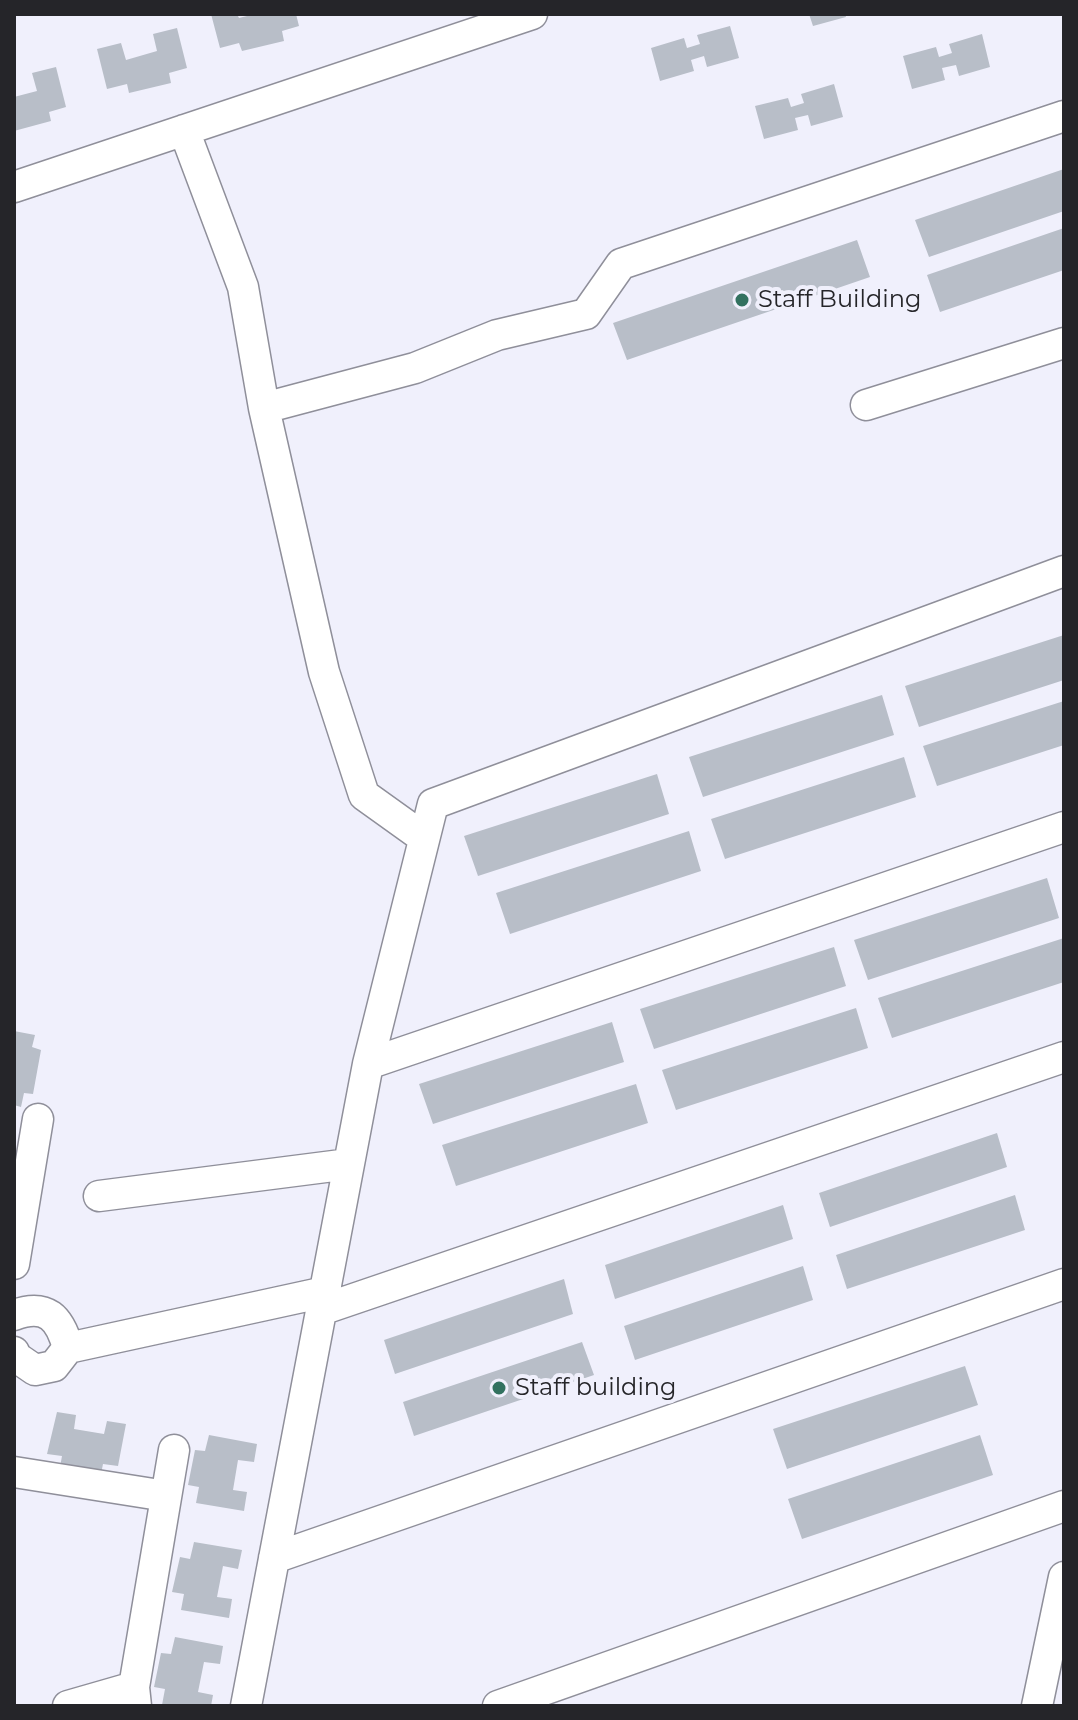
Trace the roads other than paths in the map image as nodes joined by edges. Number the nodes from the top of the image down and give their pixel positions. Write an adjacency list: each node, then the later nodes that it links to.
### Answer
1 (532, 14): 3 (street)
2 (1064, 116): 7 (street)
3 (184, 130): 4 (street); 7 (street)
4 (14, 187)
5 (1064, 343): 6 (street)
6 (866, 405)
7 (264, 408): 10 (street)
8 (1064, 571): 10 (street)
9 (1064, 827): 12 (street)
10 (424, 838): 12 (street)
11 (1064, 1057): 18 (street)
12 (368, 1064): 14 (street)
13 (38, 1119): 16 (street)
14 (349, 1164): 15 (street); 18 (street)
15 (99, 1196)
16 (14, 1264)
17 (1064, 1284): 26 (street)
18 (323, 1301): 20 (street); 26 (street)
19 (14, 1315): 20 (street)
20 (68, 1348): 21 (street)
21 (14, 1352)
22 (174, 1450): 24 (street)
23 (14, 1472): 24 (street)
24 (166, 1496): 28 (street)
25 (1064, 1506): 31 (street)
26 (274, 1558): 30 (street)
27 (1064, 1577): 32 (street)
28 (135, 1697): 29 (street)
29 (68, 1706)
30 (246, 1706)
31 (498, 1706)
32 (1037, 1706)

